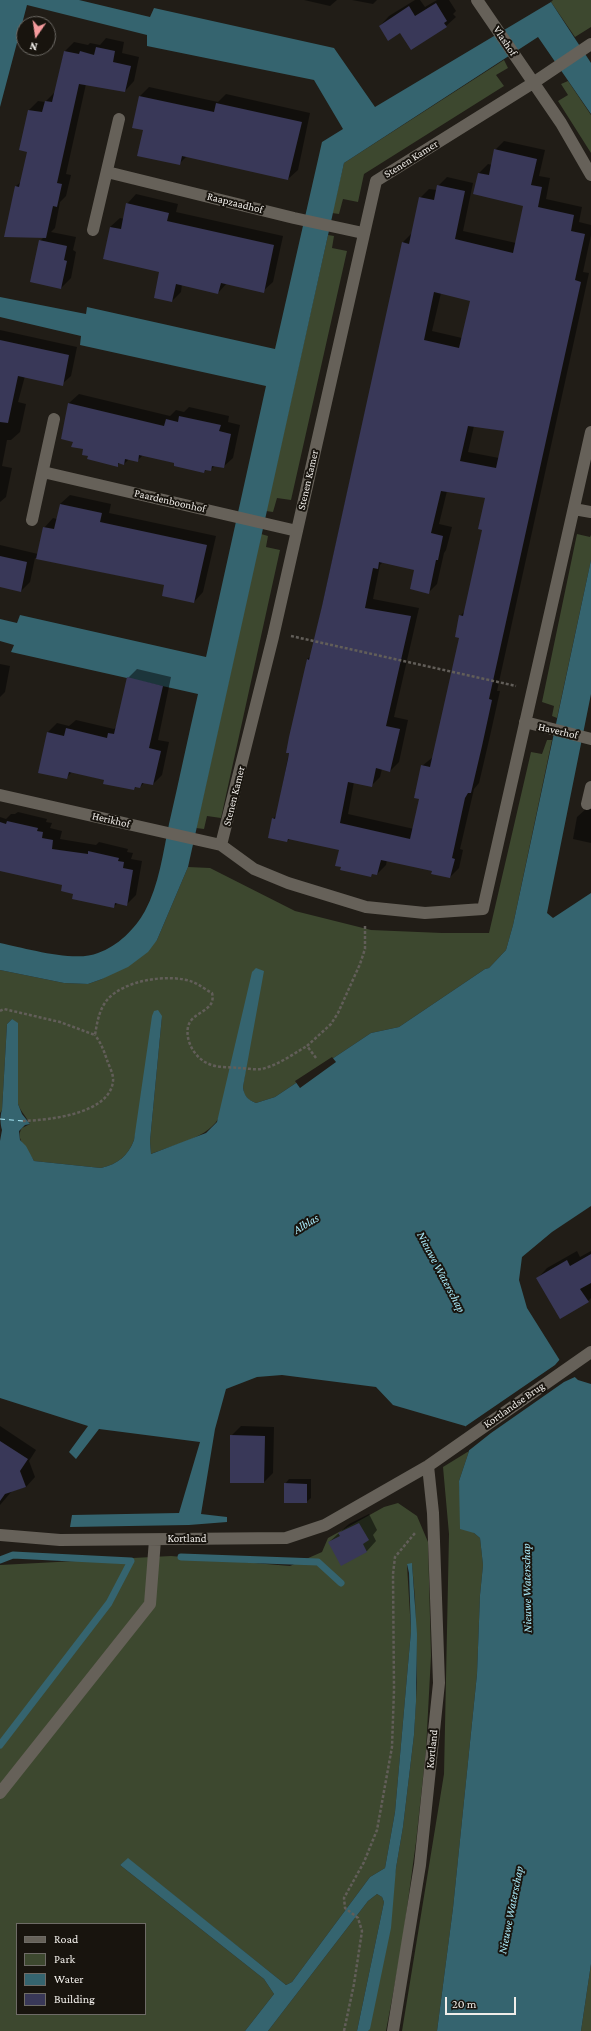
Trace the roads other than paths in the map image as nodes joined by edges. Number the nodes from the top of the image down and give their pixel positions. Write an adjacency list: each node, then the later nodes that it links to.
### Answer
1 (477, 0): 3 (street, Vlashof)
2 (591, 44): 3 (street, Stenen Kamer)
3 (533, 83): 6 (street); 8 (street, Stenen Kamer)
4 (119, 119): 5 (street)
5 (107, 172): 7 (street); 8 (street, Raapzaadhof)
6 (591, 175)
7 (93, 230)
8 (363, 233): 15 (street, Stenen Kamer)
9 (54, 419): 11 (street)
10 (591, 432): 12 (street)
11 (43, 472): 14 (street); 15 (street, Paardenboonhof)
12 (574, 509): 13 (street); 16 (street)
13 (591, 512)
14 (32, 520)
15 (297, 531): 21 (street, Stenen Kamer)
16 (525, 722): 17 (street, Haverhof); 21 (street)
17 (591, 739)
18 (591, 787): 20 (street)
19 (0, 795): 21 (street, Herikhof)
20 (587, 804)
21 (221, 845)
22 (591, 1352): 23 (street, Kortlandse Brug)
23 (454, 1446): 24 (street, Kortland)
24 (428, 1466): 26 (street, Kortland); 28 (street, Kortland)
25 (0, 1535): 26 (street, Kortland)
26 (155, 1540): 27 (street)
27 (0, 1793)
28 (393, 2031)

